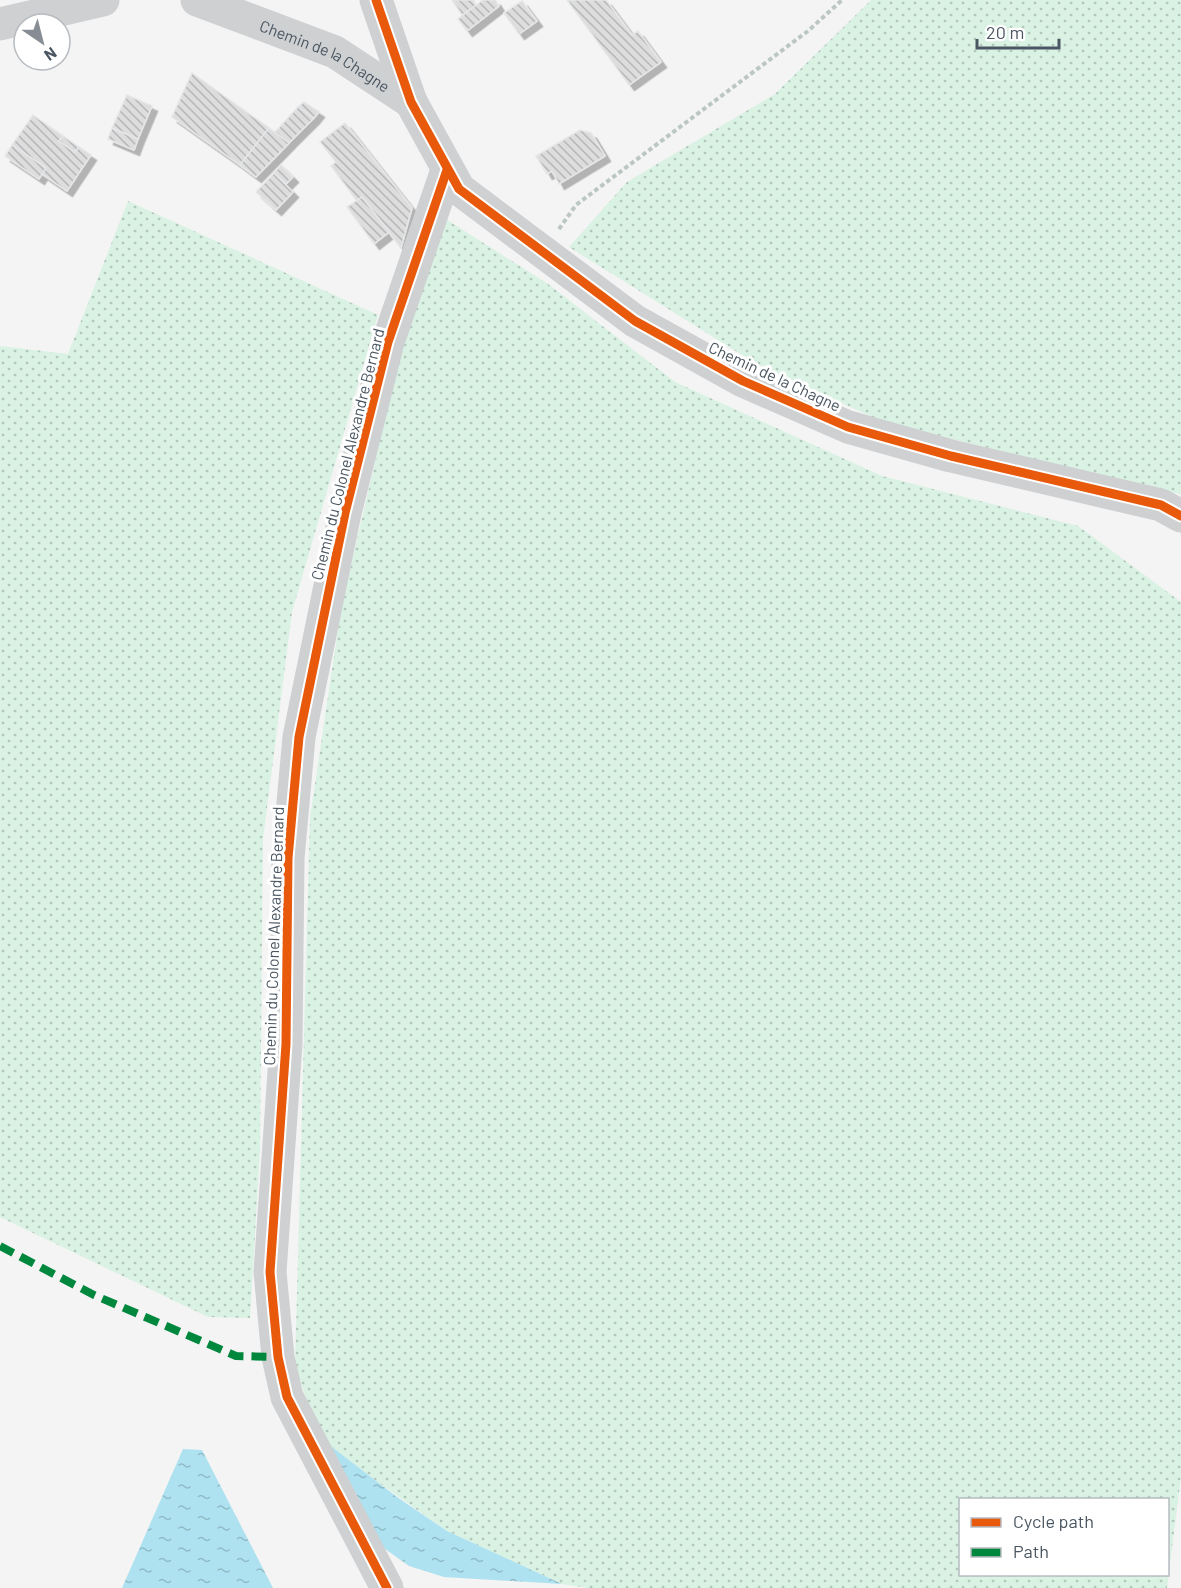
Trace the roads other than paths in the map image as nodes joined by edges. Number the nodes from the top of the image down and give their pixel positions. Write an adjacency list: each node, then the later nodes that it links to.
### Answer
1 (104, 0): 4 (street)
2 (197, 0): 5 (street, Chemin de la Chagne)
3 (376, 0): 5 (street)
4 (0, 24)
5 (411, 102): 6 (street, Chemin de la Chagne)
6 (447, 170): 7 (street, Chemin de la Chagne); 8 (street, Chemin du Colonel Alexandre Bernard)
7 (1181, 516)
8 (393, 1586)

